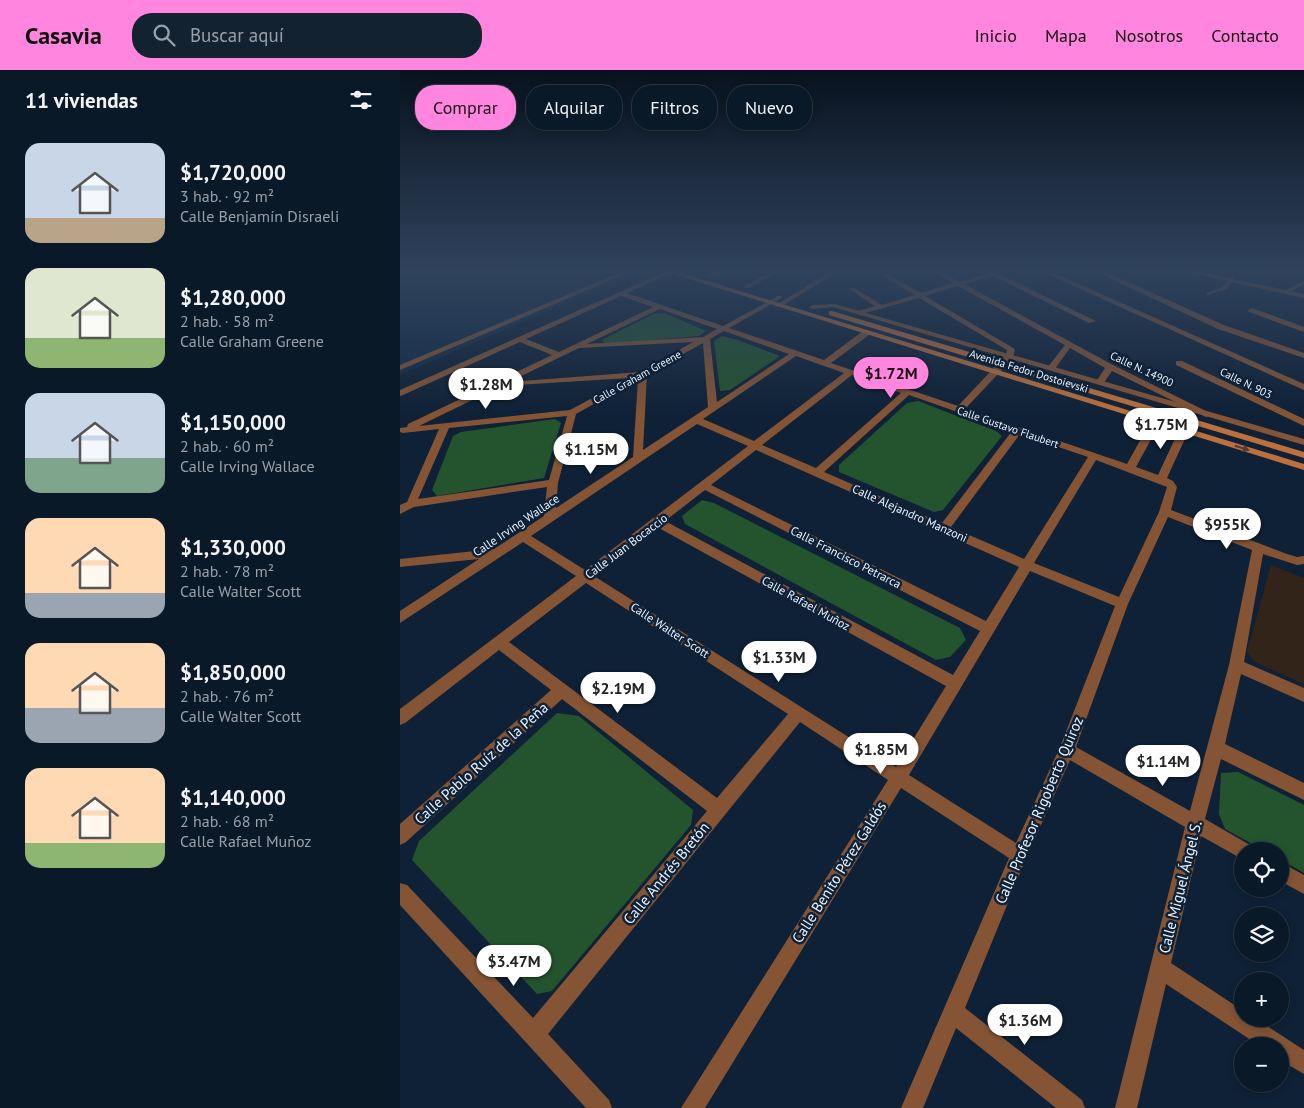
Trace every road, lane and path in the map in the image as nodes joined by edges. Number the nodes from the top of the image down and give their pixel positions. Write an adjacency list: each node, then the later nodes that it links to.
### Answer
1 (520, 317): 31 (street)
2 (568, 317): 19 (street)
3 (637, 317): 22 (street)
4 (692, 317): 16 (street, Calle Gustavo Flaubert)
5 (746, 317): 16 (street, Calle Graham Greene)
6 (824, 317): 18 (main road, Avenida Fedor Dostoievski)
7 (847, 317): 29 (main road, Avenida Fedor Dostoievski)
8 (876, 317): 25 (street)
9 (959, 317): 25 (street)
10 (1019, 317): 21 (street, Calle N. 14900)
11 (1085, 317): 15 (street)
12 (1147, 317): 38 (street)
13 (1200, 317): 26 (street)
14 (1271, 317): 17 (street)
15 (1092, 321)
16 (725, 328): 20 (street, Calle Graham Greene); 23 (street, Calle Gustavo Flaubert)
17 (1304, 330)
18 (866, 333): 27 (street); 34 (main road, Avenida Fedor Dostoievski)
19 (520, 338): 24 (street); 40 (street)
20 (706, 339): 22 (street); 35 (street, Calle Graham Greene); 41 (street)
21 (1069, 345): 30 (street, Calle N. 14900); 32 (street)
22 (574, 348): 24 (street)
23 (796, 353): 27 (street, Calle Gustavo Flaubert); 41 (street, Calle Irving Wallace)
24 (558, 355): 37 (street)
25 (1010, 356): 29 (street); 32 (street)
26 (1304, 356)
27 (825, 363): 33 (street, Calle Gustavo Flaubert)
28 (1179, 363): 48 (street, Calle N. 903)
29 (1001, 364): 34 (street); 43 (main road, Avenida Fedor Dostoievski)
30 (1110, 367): 36 (street); 45 (street, Calle N. 14900)
31 (400, 368)
32 (1051, 368): 36 (street)
33 (851, 372): 39 (street, Calle Gustavo Flaubert); 54 (street, Calle Juan Bocaccio)
34 (994, 372): 42 (street); 47 (main road, Avenida Fedor Dostoievski)
35 (643, 374): 37 (street); 44 (street, Calle Graham Greene); 57 (street)
36 (1100, 382): 45 (street)
37 (495, 386): 52 (street)
38 (1304, 387)
39 (907, 392): 42 (street, Calle Gustavo Flaubert); 60 (street)
40 (400, 393)
41 (713, 409): 46 (street, Calle Irving Wallace)
42 (959, 410): 50 (street, Calle Gustavo Flaubert)
43 (1161, 412): 47 (street); 55 (main road, Avenida Fedor Dostoievski)
44 (572, 413): 49 (street, Calle Graham Greene); 62 (street)
45 (1211, 416): 53 (street)
46 (697, 420): 54 (street, Calle Alejandro Manzoni); 57 (street, Calle Irving Wallace)
47 (1156, 422): 51 (main road, Avenida Fedor Dostoievski); 59 (street)
48 (1304, 424)
49 (446, 427): 52 (street, Calle Graham Greene); 64 (street)
50 (1018, 430): 56 (street, Calle Gustavo Flaubert); 69 (street)
51 (1184, 430): 58 (main road, Avenida Fedor Dostoievski, one-way to 58); 61 (street)
52 (401, 431)
53 (1304, 442)
54 (756, 444): 60 (street, Calle Alejandro Manzoni); 63 (street, Calle Juan Bocaccio)
55 (1304, 455)
56 (1093, 456): 59 (street, Calle Gustavo Flaubert); 75 (street, Calle Benito Pérez Galdós)
57 (638, 459): 67 (street, Calle Irving Wallace)
58 (1304, 467)
59 (1130, 468): 61 (street, Calle Gustavo Flaubert)
60 (818, 472): 69 (street, Calle Alejandro Manzoni)
61 (1161, 479): 66 (street)
62 (553, 483): 64 (street); 67 (street)
63 (705, 486): 68 (street, Calle Juan Bocaccio); 79 (street, Calle Francisco Petrarca)
64 (411, 504): 65 (street)
65 (400, 510)
66 (1165, 512): 71 (street); 77 (street, Calle Profesor Rigoberto Quiroz)
67 (549, 518): 70 (street, Calle Irving Wallace)
68 (658, 522): 76 (street, Calle Juan Bocaccio); 82 (street, Calle Rafael Muñoz)
69 (944, 528): 75 (street, Calle Alejandro Manzoni)
70 (523, 536): 72 (street, Calle Irving Wallace); 76 (street, Calle Walter Scott)
71 (1258, 548): 73 (street); 81 (street, Calle Miguel Ángel S.)
72 (498, 552): 74 (street); 78 (street, Calle Irving Wallace)
73 (1304, 560)
74 (400, 563)
75 (1026, 565): 77 (street, Calle Alejandro Manzoni); 79 (street, Calle Benito Pérez Galdós)
76 (586, 576): 80 (street, Calle Juan Bocaccio); 85 (street, Calle Walter Scott)
77 (1122, 604): 88 (street, Calle Profesor Rigoberto Quiroz)
78 (400, 618)
79 (987, 628): 82 (street, Calle Benito Pérez Galdós)
80 (499, 642): 83 (street); 86 (street, Calle Juan Bocaccio)
81 (1236, 665): 84 (street); 87 (street, Calle Miguel Ángel S.)
82 (954, 683): 89 (street, Calle Benito Pérez Galdós)
83 (562, 690): 91 (street); 93 (street, Calle Pablo Ruíz de la Peña)
84 (1304, 695)
85 (798, 713): 89 (street, Calle Walter Scott); 91 (street, Calle Andrés Bretón)
86 (400, 718)
87 (1216, 748): 90 (street); 92 (street, Calle Miguel Ángel S.)
88 (1067, 750): 92 (street); 95 (street, Calle Profesor Rigoberto Quiroz)
89 (898, 778): 95 (street, Calle Walter Scott); 106 (street, Calle Benito Pérez Galdós)
90 (1304, 792)
91 (718, 809): 101 (street, Calle Andrés Bretón)
92 (1195, 823): 94 (street); 99 (street, Calle Miguel Ángel S.)
93 (400, 836)
94 (1234, 845)
95 (1019, 855): 100 (street, Calle Profesor Rigoberto Quiroz)
96 (1289, 876): 97 (street)
97 (1304, 885)
98 (400, 892): 101 (street)
99 (1160, 968): 102 (street); 109 (street, Calle Miguel Ángel S.)
100 (953, 1012): 107 (street, Calle Profesor Rigoberto Quiroz); 108 (street)
101 (534, 1034): 105 (street)
102 (1265, 1037)
103 (1289, 1053): 104 (street)
104 (1304, 1063)
105 (601, 1108)
106 (692, 1108)
107 (912, 1108)
108 (1074, 1108)
109 (1126, 1108)

